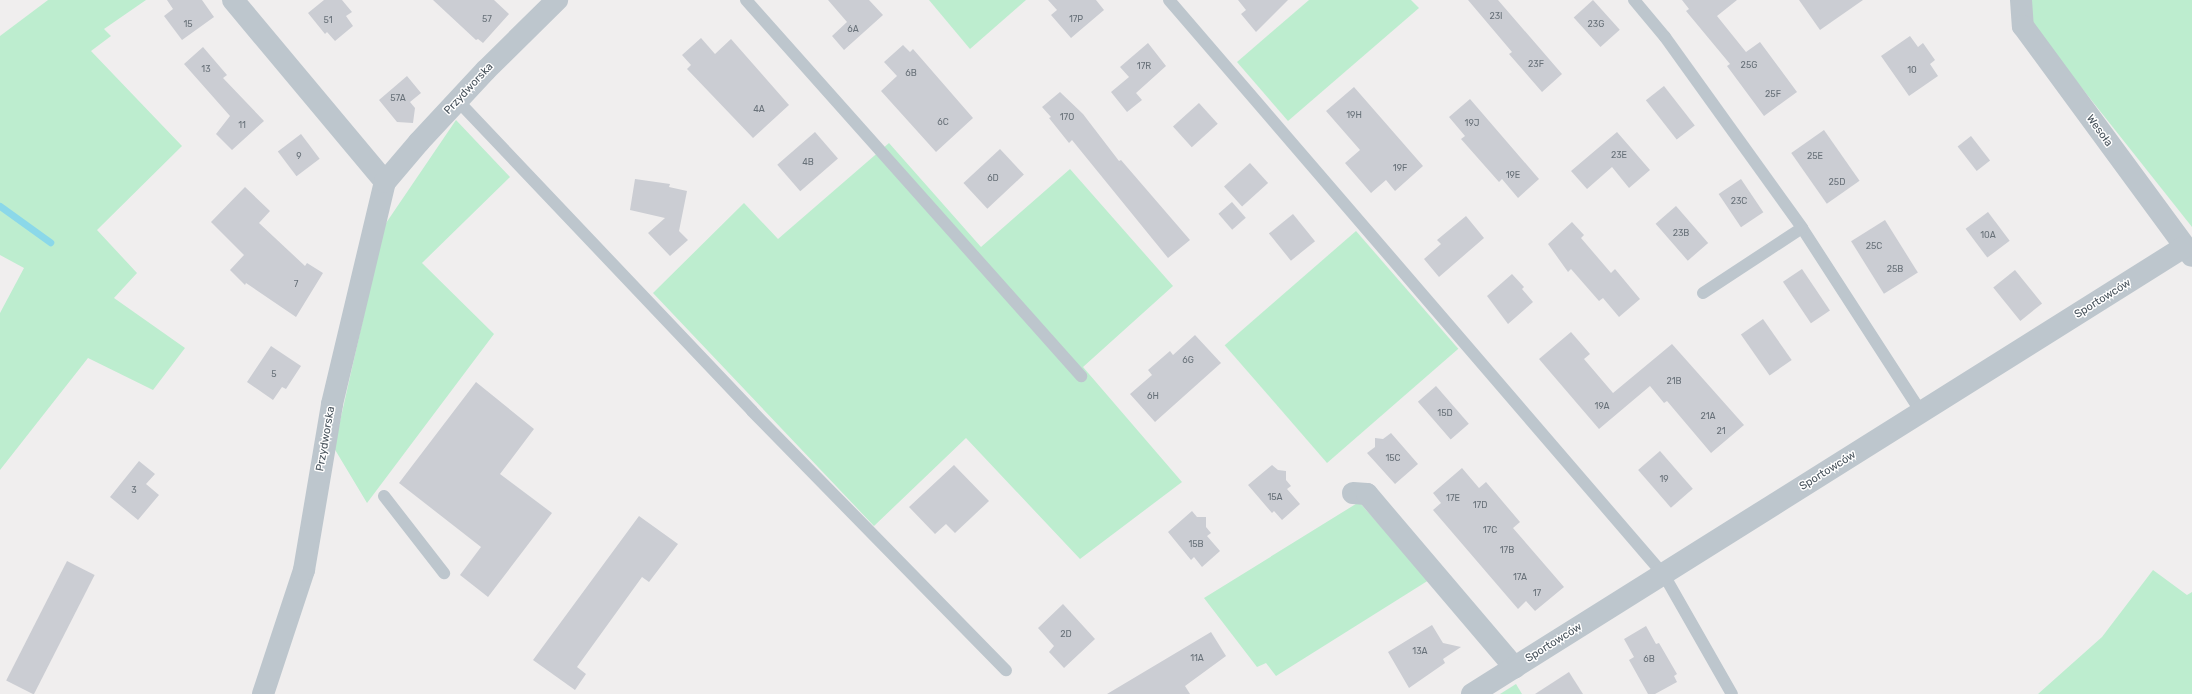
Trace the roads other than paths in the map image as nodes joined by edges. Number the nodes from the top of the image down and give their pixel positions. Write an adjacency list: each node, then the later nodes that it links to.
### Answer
1 (233, 0): 8 (street)
2 (557, 0): 7 (street, Przydworska)
3 (746, 0): 12 (lane)
4 (1169, 0): 17 (lane)
5 (1634, 0): 9 (lane)
6 (2021, 0): 10 (street, Wesoła)
7 (458, 101): 8 (street, Przydworska); 19 (lane)
8 (385, 182): 20 (street, Przydworska)
9 (1802, 228): 11 (lane); 13 (lane)
10 (2188, 252): 13 (street, Sportowców)
11 (1703, 293)
12 (1081, 376)
13 (1921, 412): 17 (street, Sportowców)
14 (1353, 493): 18 (street)
15 (384, 496): 16 (lane)
16 (444, 573)
17 (1664, 574): 18 (street, Sportowców); 22 (lane)
18 (1515, 668): 21 (street, Sportowców)
19 (1006, 670)
20 (263, 694)
21 (1472, 694)
22 (1732, 694)

